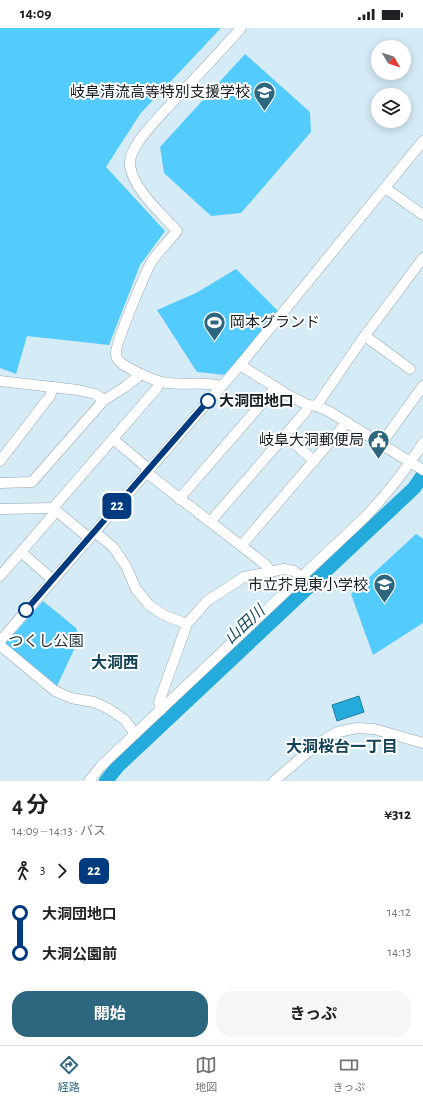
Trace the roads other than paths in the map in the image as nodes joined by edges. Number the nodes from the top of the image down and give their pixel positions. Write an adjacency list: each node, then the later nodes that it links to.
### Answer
1 (241, 28): 9 (street)
2 (423, 141): 3 (street)
3 (386, 188): 4 (street); 7 (street)
4 (423, 215)
5 (423, 258): 6 (street)
6 (365, 336): 8 (street); 17 (street)
7 (240, 365): 12 (street); 15 (street)
8 (410, 369)
9 (141, 374): 11 (street); 16 (street)
10 (0, 382): 14 (street)
11 (160, 382): 12 (street); 20 (street)
12 (221, 386): 26 (street)
13 (423, 386): 22 (street)
14 (52, 387): 16 (street); 23 (street)
15 (276, 387): 17 (street); 28 (street)
16 (104, 400): 27 (street)
17 (312, 406): 18 (street); 19 (street)
18 (347, 422): 22 (street); 24 (street)
19 (285, 436): 24 (street); 31 (street)
20 (113, 439): 26 (street); 29 (street)
21 (423, 443): 25 (street)
22 (381, 444): 25 (street)
23 (0, 461)
24 (314, 461): 33 (street)
25 (418, 466): 37 (street)
26 (147, 472): 28 (street); 32 (street)
27 (0, 483)
28 (179, 499): 31 (street)
29 (53, 508): 30 (street); 32 (street); 34 (street)
30 (1, 511)
31 (210, 522): 33 (street)
32 (92, 535): 38 (street); 39 (street)
33 (240, 546): 35 (street)
34 (21, 552): 36 (street); 38 (street)
35 (270, 571): 37 (street); 39 (street)
36 (0, 576)
37 (301, 577): 42 (street)
38 (53, 580): 40 (street)
39 (187, 624): 42 (street)
40 (0, 641)
41 (0, 644): 43 (street)
42 (161, 710): 43 (street)
43 (135, 734): 45 (street)
44 (423, 743): 46 (street)
45 (89, 781)
46 (274, 781)

